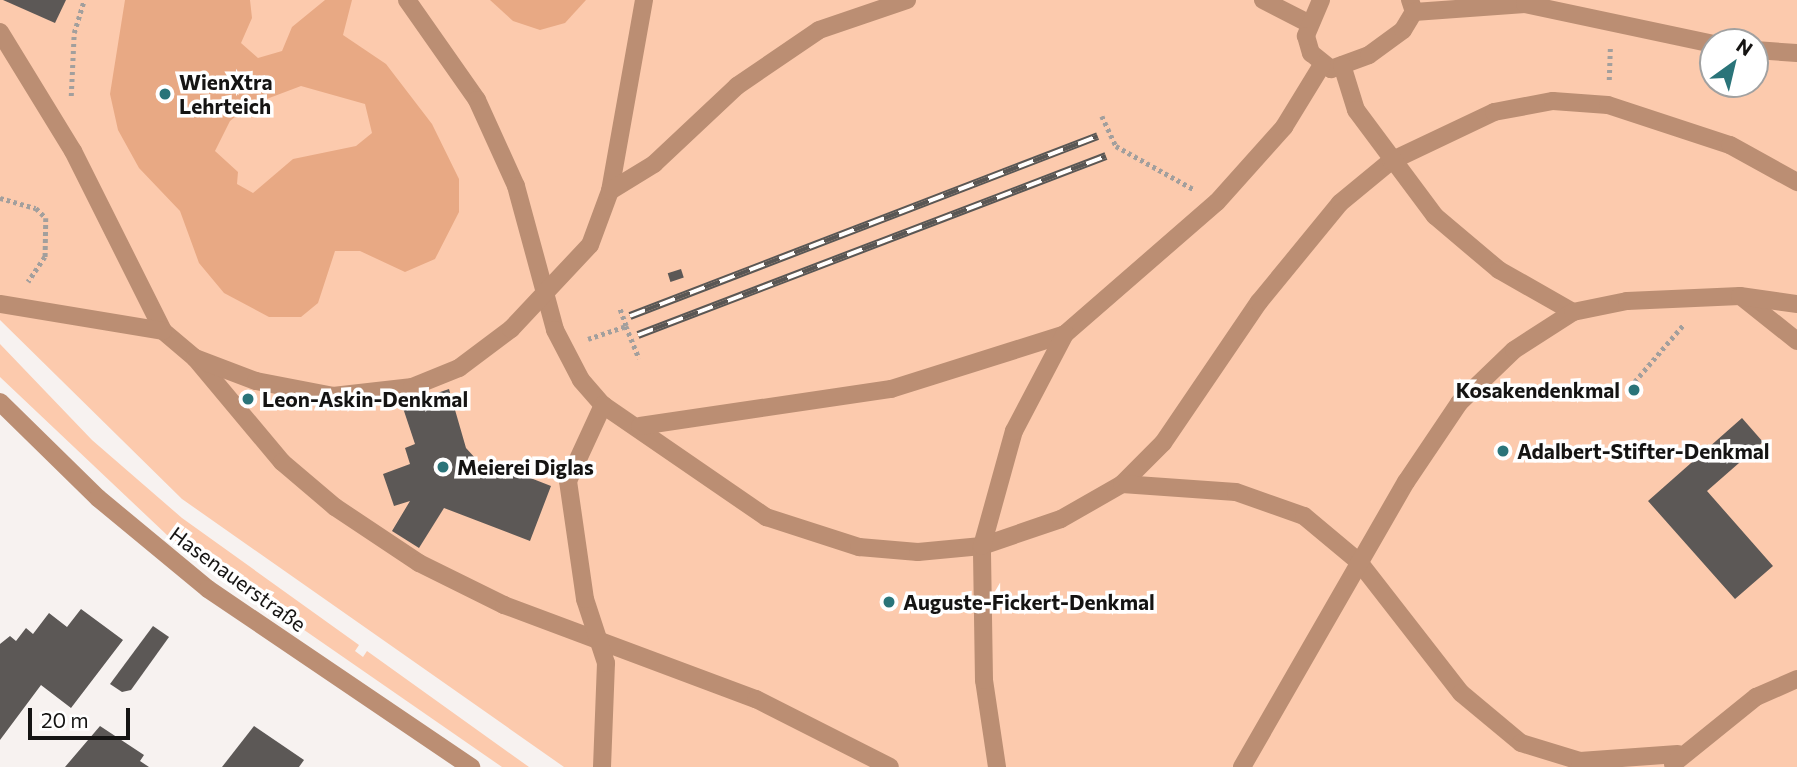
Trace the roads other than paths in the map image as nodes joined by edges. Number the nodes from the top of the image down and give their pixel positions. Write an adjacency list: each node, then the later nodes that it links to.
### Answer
1 (407, 0): 17 (street)
2 (644, 0): 16 (street)
3 (908, 0): 16 (street)
4 (1263, 0): 7 (street)
5 (1321, 0): 7 (street)
6 (1412, 6): 9 (street); 13 (street)
7 (1306, 22): 12 (street)
8 (0, 32): 22 (street)
9 (1699, 41)
10 (1769, 51): 11 (street)
11 (1797, 52)
12 (1322, 65): 13 (street); 23 (street)
13 (1342, 65): 14 (street)
14 (1391, 161): 15 (street); 21 (street); 29 (street)
15 (1797, 182)
16 (610, 191): 17 (street)
17 (548, 294): 25 (street); 27 (street)
18 (1740, 296): 20 (street); 21 (street); 24 (street)
19 (7, 303): 22 (street)
20 (1797, 304)
21 (1573, 312): 31 (street)
22 (163, 331): 25 (street)
23 (1065, 334): 28 (street); 30 (street)
24 (1797, 341)
25 (195, 358): 32 (street)
26 (0, 402): 35 (street, Hasenauerstraße)
27 (603, 405): 28 (street); 32 (street)
28 (640, 426): 30 (street)
29 (1122, 484): 30 (street); 31 (street)
30 (982, 546): 38 (street)
31 (1359, 562): 34 (street); 39 (street)
32 (598, 638): 36 (street); 37 (street)
33 (1797, 679): 34 (street)
34 (1675, 760)
35 (471, 767)
36 (602, 767)
37 (890, 767)
38 (997, 767)
39 (1242, 767)

